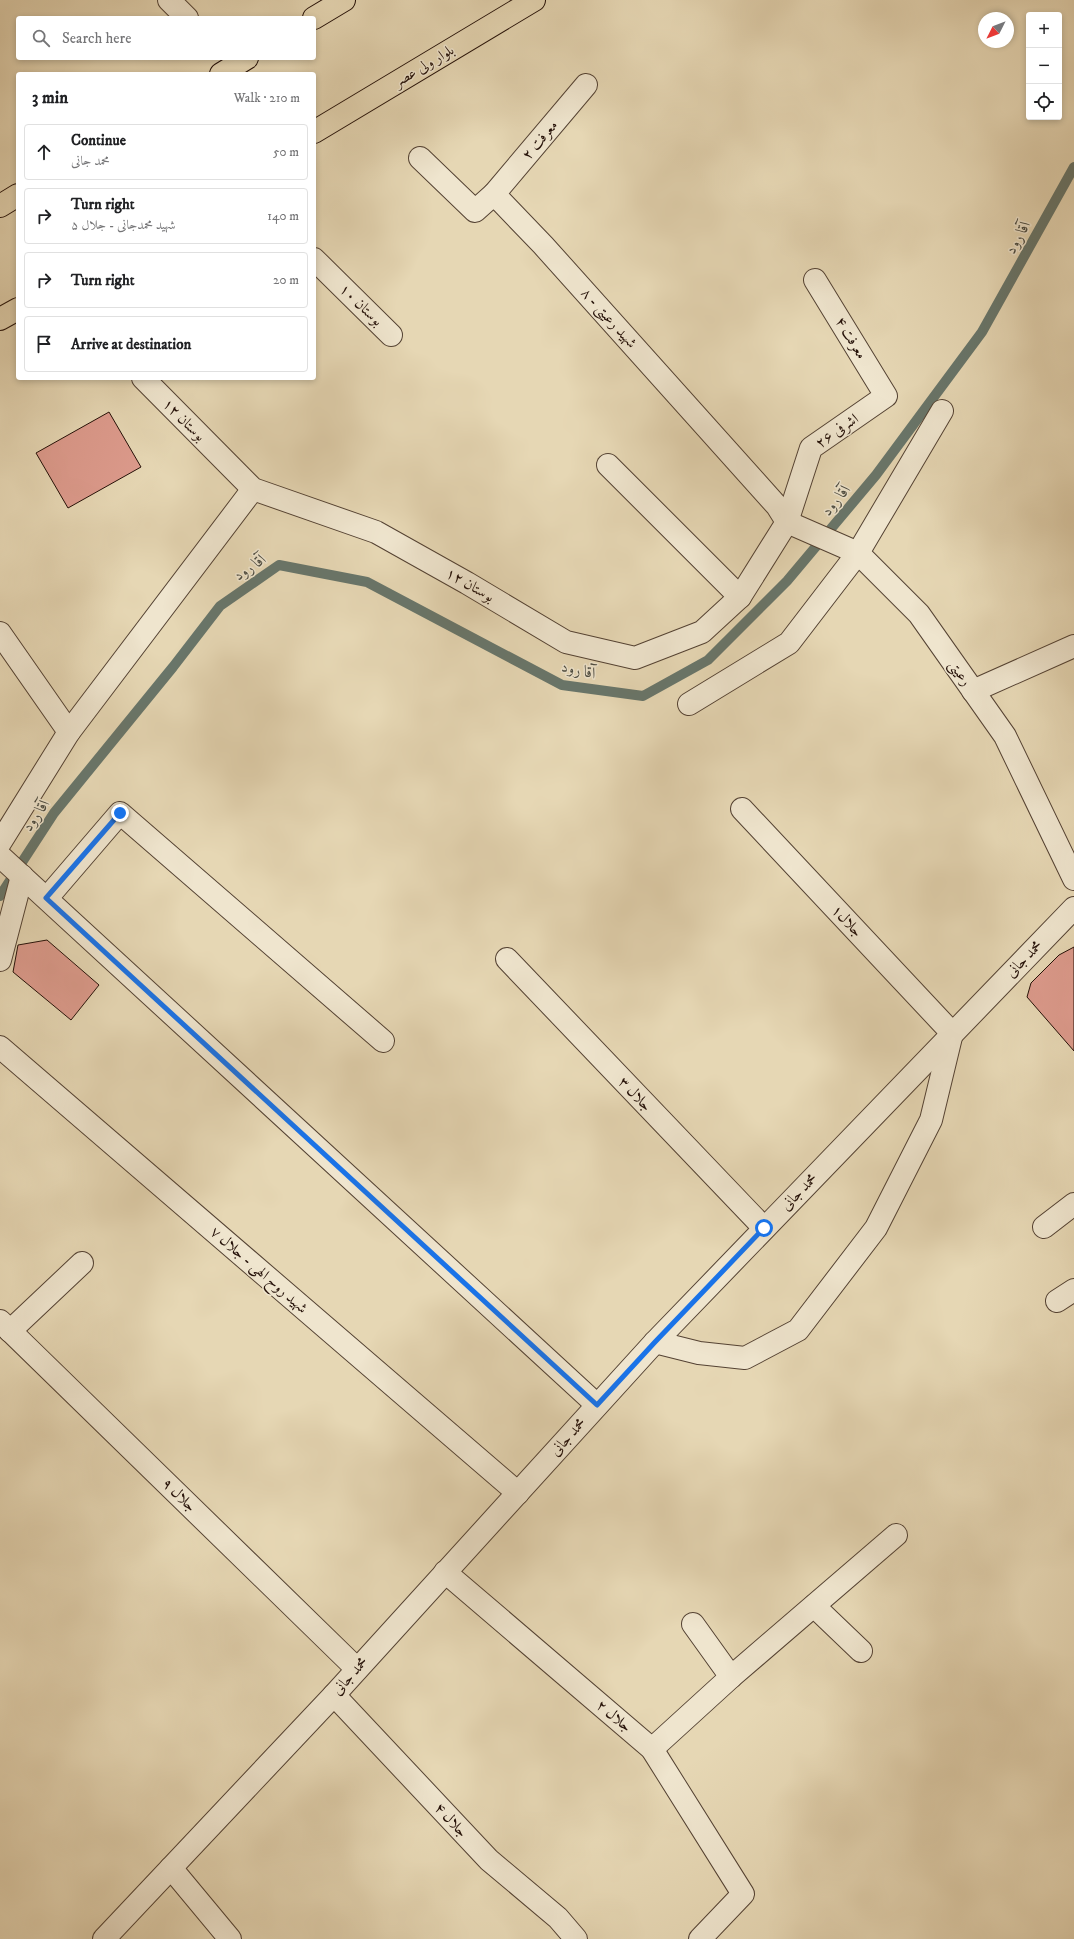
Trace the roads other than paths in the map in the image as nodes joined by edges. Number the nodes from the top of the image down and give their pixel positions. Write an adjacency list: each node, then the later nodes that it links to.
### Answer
1 (169, 0): 4 (street)
2 (344, 0): 5 (main road)
3 (534, 0): 7 (main road, بلوار ولی عصر)
4 (185, 16)
5 (316, 17)
6 (586, 86): 9 (street, معرفت ۲)
7 (316, 131)
8 (420, 158): 9 (street)
9 (494, 194): 22 (street, شهید رعیتی - ۸)
10 (16, 196): 11 (main road)
11 (0, 206)
12 (316, 261): 16 (street, بوستان ۱۰)
13 (815, 280): 18 (street, معرفت ۴)
14 (16, 310): 15 (main road)
15 (0, 319)
16 (391, 335)
17 (145, 380): 21 (street, بوستان ۱۲)
18 (886, 396): 22 (street, اشرفی ۲۶)
19 (942, 411): 23 (street)
20 (608, 465): 24 (street)
21 (253, 489): 24 (street, بوستان ۱۲); 29 (street)
22 (787, 522): 23 (street, رعیتی); 24 (street, بوستان ۱۲)
23 (858, 553): 27 (street, رعیتی); 28 (street)
24 (740, 597)
25 (0, 633): 29 (street)
26 (1074, 646): 27 (street)
27 (973, 690): 34 (street, رعیتی)
28 (689, 704)
29 (69, 732): 31 (street)
30 (742, 808): 39 (street, جلال۱)
31 (0, 843)
32 (0, 856): 33 (street)
33 (22, 876): 35 (street); 38 (street)
34 (1074, 879)
35 (46, 898): 40 (street); 48 (street)
36 (1074, 908): 39 (street, محمد جانی)
37 (506, 959): 44 (street, جلال ۳)
38 (0, 960)
39 (952, 1033): 44 (street, محمد جانی); 47 (street)
40 (383, 1042)
41 (0, 1047): 49 (street, شهید روح الهی - جلال ۷)
42 (1074, 1204): 43 (street)
43 (1044, 1227)
44 (764, 1228): 47 (street, محمد جانی)
45 (82, 1263): 46 (street)
46 (5, 1326): 55 (street, جلال ۹)
47 (655, 1342): 48 (street, محمد جانی)
48 (597, 1405): 49 (street, محمد جانی)
49 (518, 1493): 51 (street, محمد جانی)
50 (896, 1535): 52 (street)
51 (445, 1572): 55 (street, محمد جانی); 58 (street, جلال ۲)
52 (814, 1606): 54 (street); 56 (street)
53 (693, 1624): 56 (street)
54 (861, 1651)
55 (357, 1668): 57 (street, محمد جانی)
56 (731, 1677): 58 (street)
57 (334, 1695): 59 (street, محمد جانی); 62 (street, جلال ۴)
58 (652, 1749): 63 (street, جلال ۲)
59 (171, 1868): 60 (street, محمد جانی); 61 (street)
60 (104, 1939)
61 (230, 1939)
62 (576, 1939)
63 (700, 1939)

